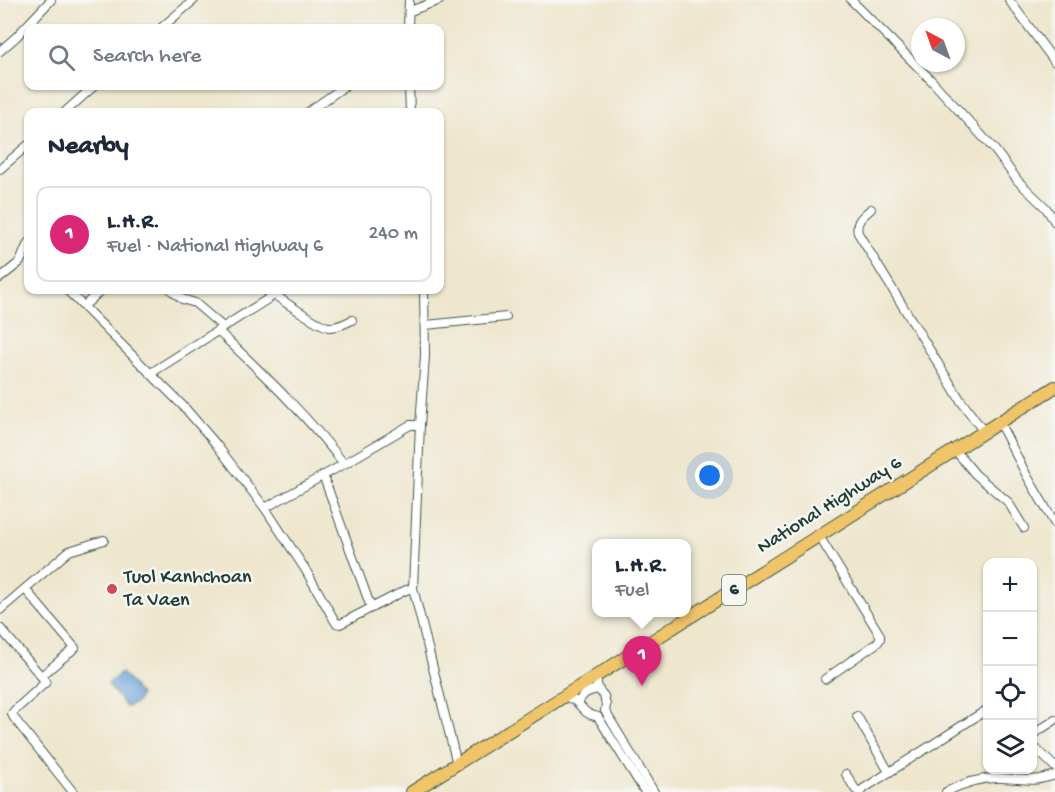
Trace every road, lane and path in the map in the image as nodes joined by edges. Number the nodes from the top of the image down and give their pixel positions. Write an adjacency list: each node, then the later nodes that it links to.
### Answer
1 (51, 0): 8 (street)
2 (194, 0): 9 (street)
3 (409, 0): 7 (street)
4 (440, 0): 7 (street)
5 (1009, 0): 13 (street)
6 (854, 1): 23 (street)
7 (410, 11): 10 (street)
8 (28, 24)
9 (166, 24)
10 (408, 24)
11 (24, 29): 12 (street)
12 (0, 51)
13 (1055, 62)
14 (90, 90): 17 (street)
15 (339, 90): 18 (street)
16 (409, 90): 19 (street)
17 (69, 108)
18 (314, 108)
19 (411, 108)
20 (24, 148): 21 (street)
21 (0, 169)
22 (871, 209): 41 (street)
23 (1055, 222)
24 (24, 259): 25 (street)
25 (0, 278)
26 (71, 294): 32 (street)
27 (97, 294): 32 (street)
28 (176, 294): 36 (street)
29 (271, 294): 36 (street)
30 (279, 294): 34 (street)
31 (424, 294): 35 (street)
32 (84, 306): 37 (street)
33 (506, 317): 35 (street)
34 (352, 320)
35 (426, 325): 40 (street)
36 (220, 329): 37 (street); 43 (street)
37 (151, 373): 45 (street)
38 (1055, 387): 39 (highway, National Highway 6 / 6)
39 (999, 422): 41 (highway, National Highway 6 / 6); 46 (street)
40 (420, 425): 43 (street); 50 (street)
41 (984, 432): 42 (highway, National Highway 6 / 6)
42 (955, 450): 47 (street); 48 (highway, National Highway 6 / 6)
43 (344, 464): 44 (street)
44 (323, 475): 45 (street); 52 (street)
45 (265, 508): 52 (street)
46 (1055, 524)
47 (1024, 528)
48 (819, 536): 56 (street); 57 (highway, National Highway 6 / 6)
49 (104, 540): 51 (street)
50 (413, 588): 52 (street); 65 (street)
51 (25, 589): 53 (street); 55 (street)
52 (374, 607)
53 (0, 610)
54 (0, 628): 55 (street)
55 (41, 676): 70 (street)
56 (825, 680)
57 (597, 683): 58 (highway, National Highway 6 / 6); 59 (street); 73 (street)
58 (565, 696): 59 (street); 65 (highway, National Highway 6 / 6)
59 (578, 703): 72 (street)
60 (983, 712): 67 (street)
61 (857, 716): 67 (street)
62 (1055, 720): 63 (street)
63 (1037, 732)
64 (1037, 751): 66 (street)
65 (457, 764): 71 (highway, National Highway 6 / 6)
66 (1055, 767)
67 (889, 772): 74 (street)
68 (846, 774): 74 (street)
69 (1055, 775): 75 (street)
70 (73, 792)
71 (412, 792)
72 (645, 792)
73 (654, 792)
74 (860, 792)
75 (946, 792)

